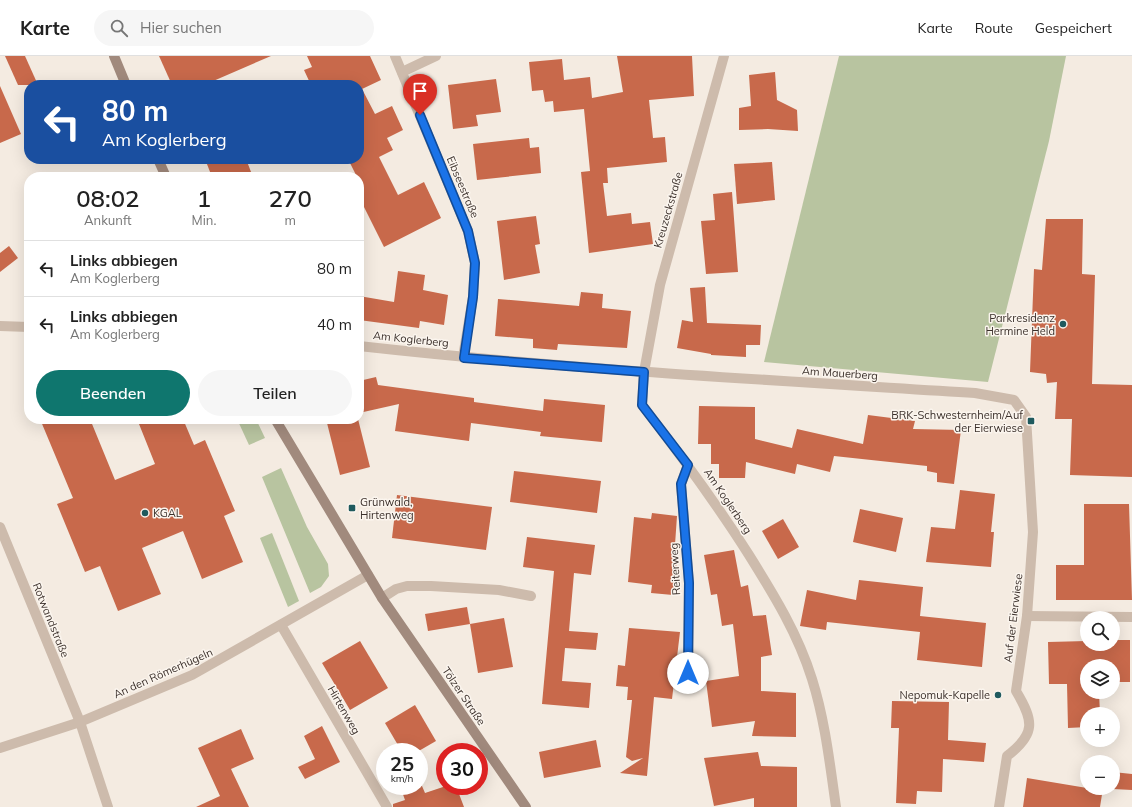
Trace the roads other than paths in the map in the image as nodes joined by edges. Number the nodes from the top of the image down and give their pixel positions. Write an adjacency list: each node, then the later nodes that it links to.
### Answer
1 (114, 56): 6 (main road)
2 (395, 56): 5 (street, Eibseestraße)
3 (436, 56): 5 (street)
4 (724, 56): 11 (street, Kreuzeckstraße)
5 (402, 72): 10 (street, Eibseestraße)
6 (124, 80)
7 (0, 326): 8 (street)
8 (24, 327)
9 (364, 347): 10 (street, Am Koglerberg)
10 (464, 358): 11 (street, Am Koglerberg)
11 (644, 372): 12 (street, Am Mauerberg); 14 (street, Am Koglerberg)
12 (1026, 417): 19 (street, Auf der Eierwiese)
13 (278, 424): 16 (main road, Tölzer Straße)
14 (688, 465): 22 (street, Reiterweg); 28 (street, Am Koglerberg)
15 (0, 527): 23 (street, Rotwandstraße)
16 (368, 575): 18 (main road, Tölzer Straße); 21 (street, An den Römerhügeln)
17 (531, 596): 18 (street)
18 (382, 598): 27 (main road, Tölzer Straße)
19 (1027, 616): 20 (street); 29 (street, Auf der Eierwiese)
20 (1132, 617)
21 (281, 625): 23 (street, An den Römerhügeln); 26 (street, Hirtenweg)
22 (688, 673)
23 (80, 722): 24 (street, An den Römerhügeln); 25 (street, Rotwandstraße)
24 (0, 748)
25 (108, 807)
26 (387, 807)
27 (526, 807)
28 (836, 807)
29 (998, 807)

